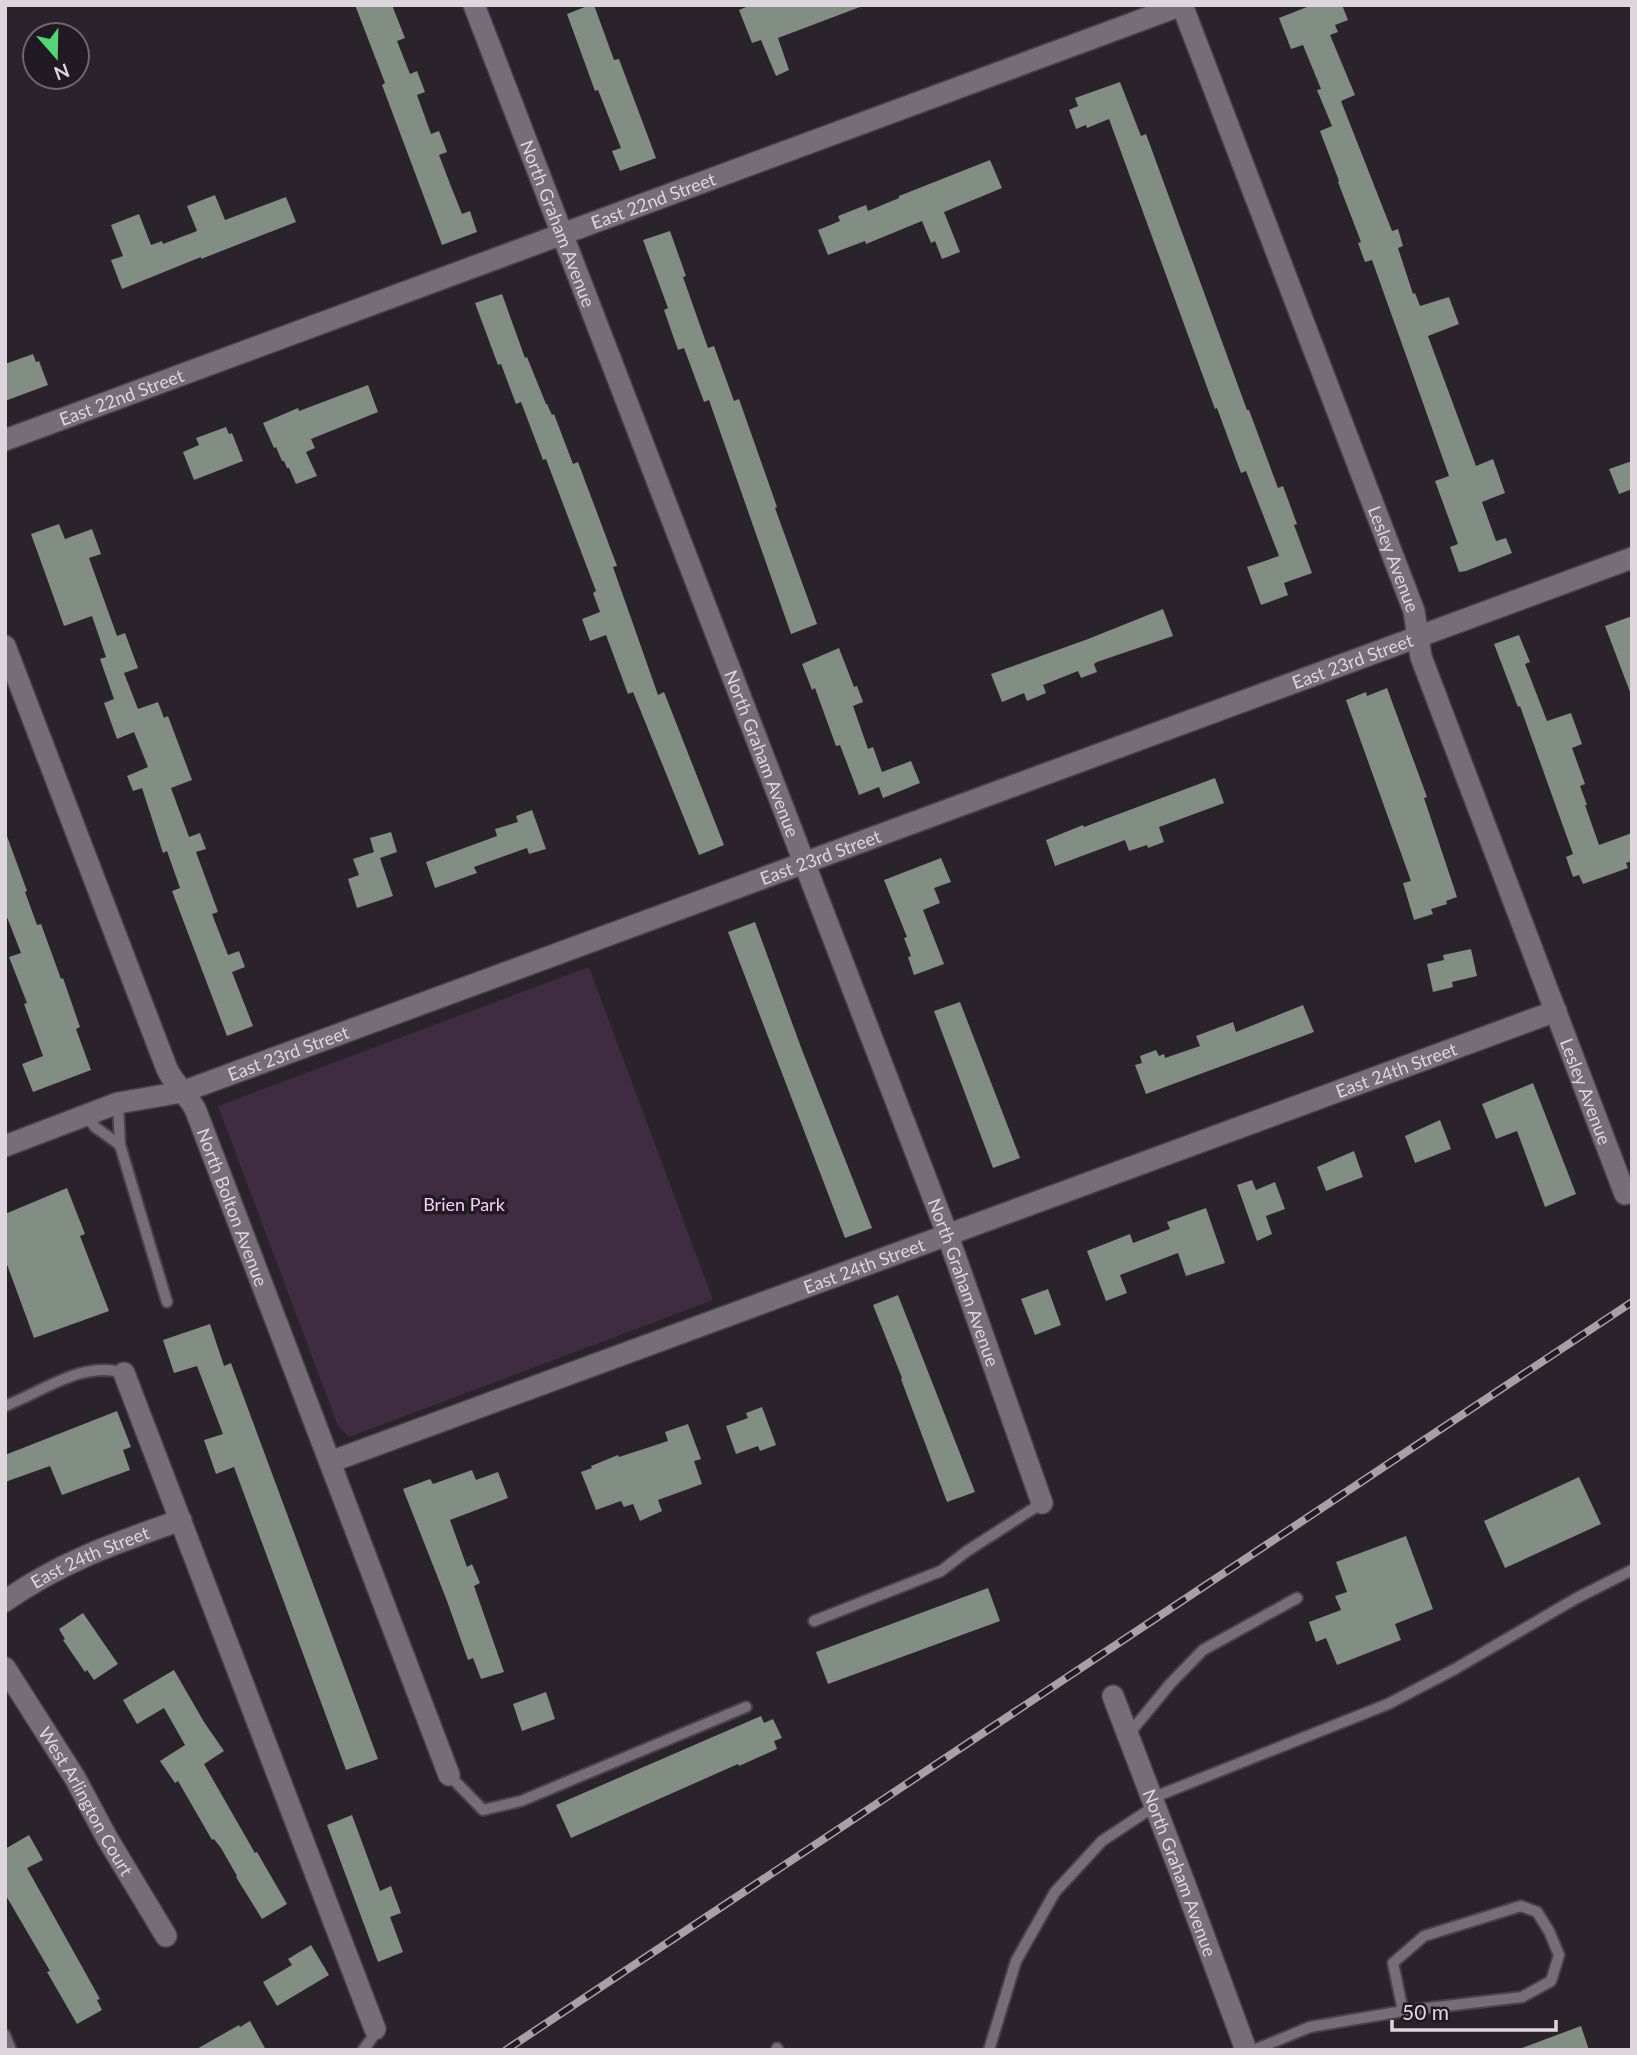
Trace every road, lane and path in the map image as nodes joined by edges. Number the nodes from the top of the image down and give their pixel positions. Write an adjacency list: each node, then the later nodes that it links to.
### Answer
1 (474, 5): 3 (street, North Graham Avenue)
2 (1182, 5): 3 (street, East 22nd Street); 6 (street, Lesley Avenue)
3 (563, 235): 4 (street, East 22nd Street); 8 (street, North Graham Avenue)
4 (5, 440)
5 (1632, 558): 6 (street, East 23rd Street)
6 (1419, 637): 8 (street, East 23rd Street); 9 (street, Lesley Avenue)
7 (5, 646): 10 (street, North Bolton Avenue)
8 (804, 862): 10 (street, East 23rd Street); 16 (street, North Graham Avenue)
9 (1556, 1011): 15 (street, Lesley Avenue); 16 (street, East 24th Street)
10 (182, 1092): 11 (street, East 23rd Street); 20 (street, North Bolton Avenue)
11 (118, 1103): 12 (street, East 23rd Street); 13 (lane)
12 (86, 1115): 13 (lane); 14 (street, East 23rd Street)
13 (120, 1145): 17 (lane)
14 (5, 1146)
15 (1625, 1194)
16 (948, 1236): 20 (street, East 24th Street); 21 (street, North Graham Avenue)
17 (167, 1302)
18 (124, 1373): 19 (lane); 22 (street)
19 (5, 1406)
20 (330, 1462): 31 (street, North Bolton Avenue)
21 (1042, 1503): 26 (lane)
22 (180, 1520): 25 (street, East 24th Street); 35 (street)
23 (1632, 1570): 32 (lane)
24 (1297, 1598): 30 (lane)
25 (5, 1601)
26 (814, 1621)
27 (5, 1668): 33 (street, West Arlington Court)
28 (1113, 1696): 30 (street, North Graham Avenue)
29 (746, 1707): 31 (lane)
30 (1128, 1735): 32 (street, North Graham Avenue)
31 (449, 1775)
32 (1154, 1802): 39 (lane); 40 (street, North Graham Avenue)
33 (166, 1936)
34 (1403, 2011): 34 (lane); 41 (lane)
35 (375, 2029): 38 (lane)
36 (5, 2035): 37 (lane)
37 (11, 2050)
38 (363, 2050)
39 (989, 2050)
40 (1246, 2050)
41 (1254, 2050)

